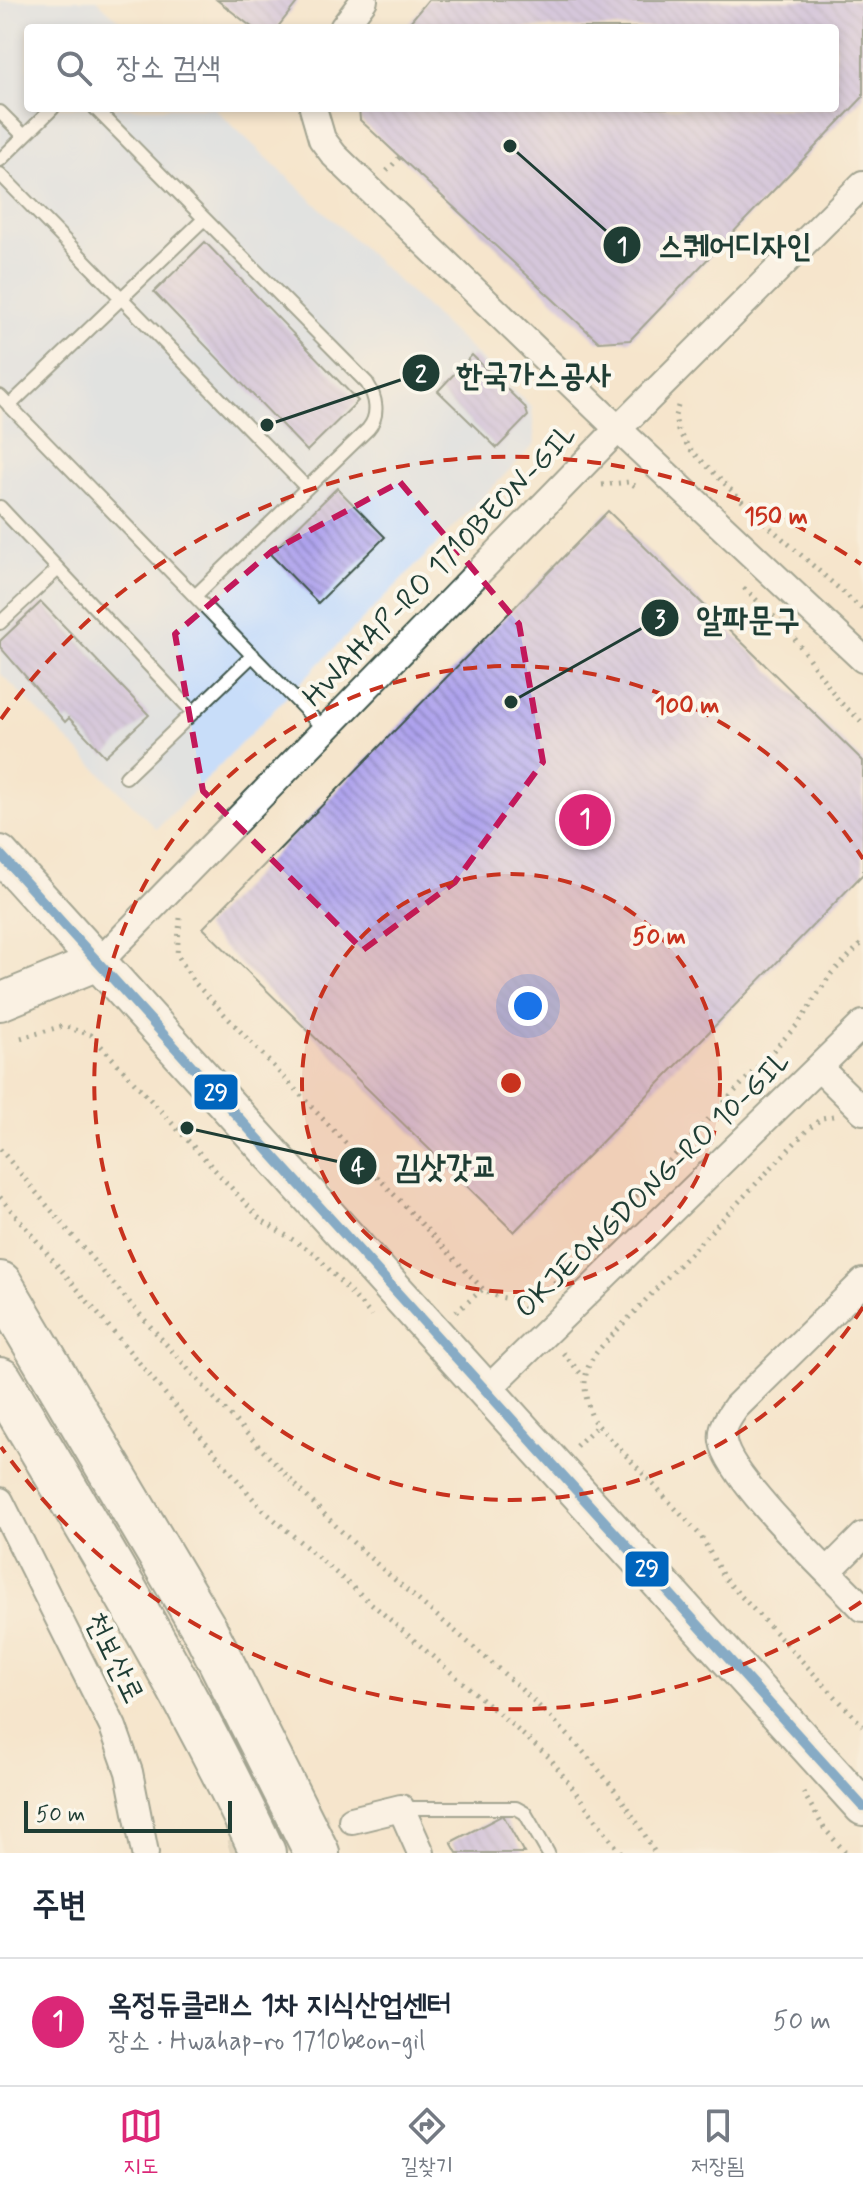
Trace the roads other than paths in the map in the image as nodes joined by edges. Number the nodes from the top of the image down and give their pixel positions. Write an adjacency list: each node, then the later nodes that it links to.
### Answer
1 (364, 0): 2 (street)
2 (346, 24)
3 (0, 112): 7 (lane)
4 (49, 112): 7 (lane)
5 (99, 112): 11 (lane)
6 (314, 112): 14 (street)
7 (24, 136): 8 (lane)
8 (0, 160)
9 (0, 174): 12 (lane)
10 (863, 184): 14 (street, HWAHAP-RO 1710BEON-GIL)
11 (204, 219): 12 (lane); 15 (lane)
12 (121, 298): 13 (lane); 15 (lane)
13 (5, 401): 18 (lane)
14 (618, 429): 21 (street); 23 (street, HWAHAP-RO 1710BEON-GIL)
15 (307, 488): 18 (lane)
16 (0, 507): 17 (lane)
17 (58, 569): 19 (lane); 22 (lane)
18 (195, 596): 20 (lane)
19 (1, 621)
20 (253, 655): 22 (lane); 23 (lane)
21 (863, 659)
22 (193, 712): 24 (lane)
23 (325, 730): 26 (street, HWAHAP-RO 1710BEON-GIL)
24 (126, 777)
25 (0, 854): 26 (main road)
26 (100, 961): 27 (main road); 34 (main road)
27 (11, 998)
28 (863, 1024): 29 (street, OKJEONGDONG-RO 10-GIL)
29 (819, 1068): 30 (street); 34 (street, OKJEONGDONG-RO 10-GIL)
30 (863, 1111)
31 (863, 1282): 37 (street)
32 (0, 1284): 44 (highway)
33 (0, 1380): 43 (highway)
34 (487, 1390): 39 (main road)
35 (0, 1501): 42 (street, 천보산로)
36 (863, 1536): 37 (street)
37 (828, 1571): 38 (street)
38 (863, 1608)
39 (863, 1807)
40 (401, 1808): 41 (street); 45 (street); 46 (lane)
41 (352, 1820)
42 (145, 1853)
43 (263, 1853)
44 (317, 1853)
45 (421, 1853)
46 (548, 1853)

